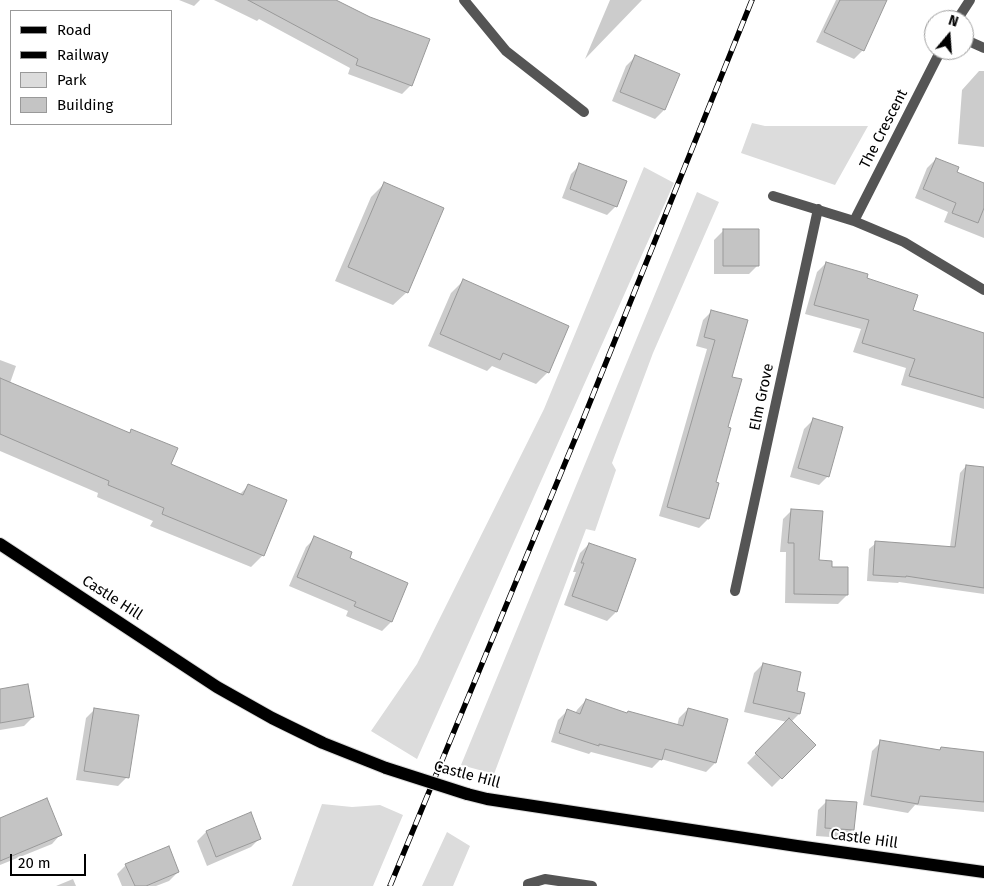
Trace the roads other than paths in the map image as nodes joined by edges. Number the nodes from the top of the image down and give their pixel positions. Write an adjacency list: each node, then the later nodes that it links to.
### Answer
1 (464, 0): 3 (street)
2 (936, 60): 6 (street, The Crescent)
3 (584, 112)
4 (773, 196): 5 (street)
5 (818, 210): 6 (street); 9 (street, Elm Grove)
6 (854, 221): 7 (street)
7 (984, 290)
8 (0, 544): 10 (main road, Castle Hill, bridge)
9 (735, 591)
10 (984, 872)
11 (528, 886): 12 (street)
12 (592, 886)

